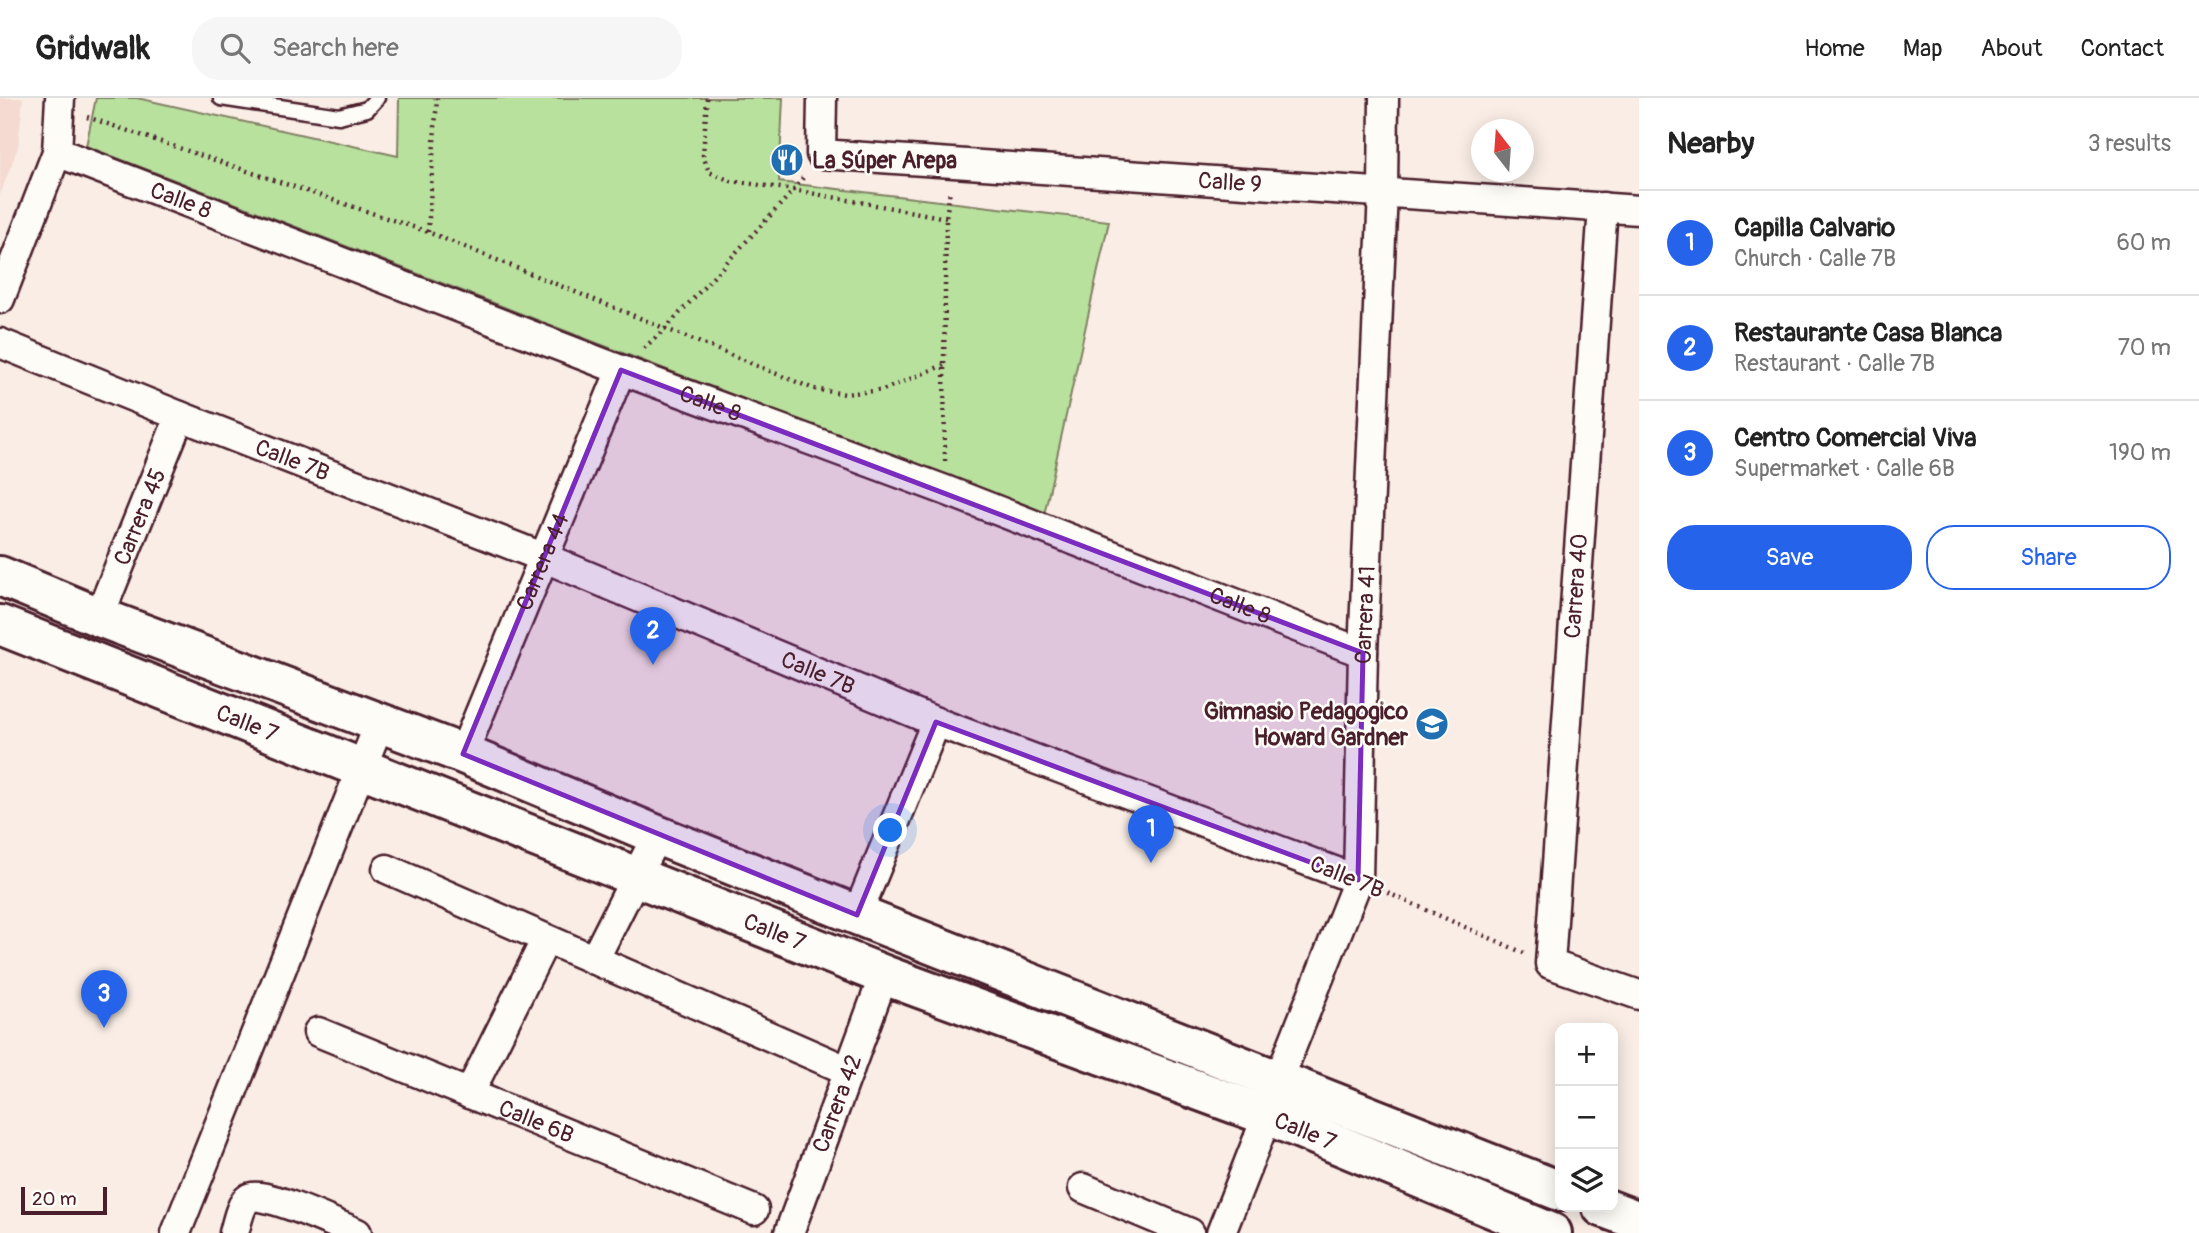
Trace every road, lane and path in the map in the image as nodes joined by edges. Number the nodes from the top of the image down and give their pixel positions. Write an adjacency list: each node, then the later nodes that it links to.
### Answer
1 (221, 98): 2 (lane)
2 (377, 98)
3 (437, 98): 16 (path)
4 (707, 98): 11 (path)
5 (822, 98): 9 (street)
6 (1384, 98): 12 (street, Carrera 41)
7 (60, 103): 8 (street); 16 (path)
8 (57, 152): 17 (street); 21 (street, Calle 8)
9 (821, 154): 10 (street, Calle 9); 11 (path)
10 (953, 163): 12 (street, Calle 9); 15 (path)
11 (794, 190): 15 (path); 18 (path)
12 (1383, 192): 13 (street, Calle 9); 29 (street, Carrera 41)
13 (1603, 207): 14 (street, Calle 9); 41 (street, Carrera 40)
14 (1639, 210)
15 (946, 218): 20 (path)
16 (428, 232): 18 (path)
17 (0, 299)
18 (665, 329): 20 (path); 21 (path)
19 (0, 343): 22 (street, Calle 7B)
20 (944, 365): 23 (path)
21 (621, 370): 23 (street, Calle 8); 24 (street, Carrera 44)
22 (180, 416): 24 (street, Calle 7B); 27 (street, Carrera 45)
23 (945, 490): 29 (street, Calle 8)
24 (545, 558): 31 (street, Calle 7B); 32 (street, Carrera 44)
25 (0, 576): 27 (street, Calle 7)
26 (0, 599): 30 (street, Calle 7)
27 (99, 617): 30 (street, Calle 7)
28 (0, 625): 33 (street, Calle 7)
29 (1363, 653): 37 (street, Carrera 41)
30 (380, 722): 32 (street, Calle 7); 33 (street)
31 (936, 723): 37 (street, Calle 7B); 38 (street)
32 (463, 754): 34 (street, Calle 7)
33 (362, 767): 36 (street, Calle 7); 54 (street)
34 (657, 835): 36 (street); 38 (street, Calle 7)
35 (387, 869): 39 (street)
36 (636, 876): 40 (street); 42 (street, Calle 7)
37 (1358, 880): 41 (path, Calle 7B); 47 (street, Carrera 41)
38 (857, 915): 47 (street, Calle 7)
39 (546, 939): 40 (street); 46 (street)
40 (594, 960): 45 (street)
41 (1550, 964): 43 (street)
42 (884, 975): 45 (street, Carrera 42); 47 (street, Calle 7)
43 (1639, 995)
44 (318, 1032): 46 (street, Calle 6B)
45 (849, 1071): 53 (street, Carrera 42)
46 (469, 1094): 50 (street, Calle 6B)
47 (1272, 1098): 49 (street, Calle 7); 58 (street, Carrera 41); 59 (street, Calle 7)
48 (1083, 1188): 57 (street)
49 (1555, 1189)
50 (754, 1210)
51 (1615, 1212): 52 (street)
52 (1639, 1221)
53 (795, 1231)
54 (176, 1233)
55 (234, 1233): 56 (street)
56 (357, 1233)
57 (1190, 1233)
58 (1221, 1233)
59 (1552, 1233)

